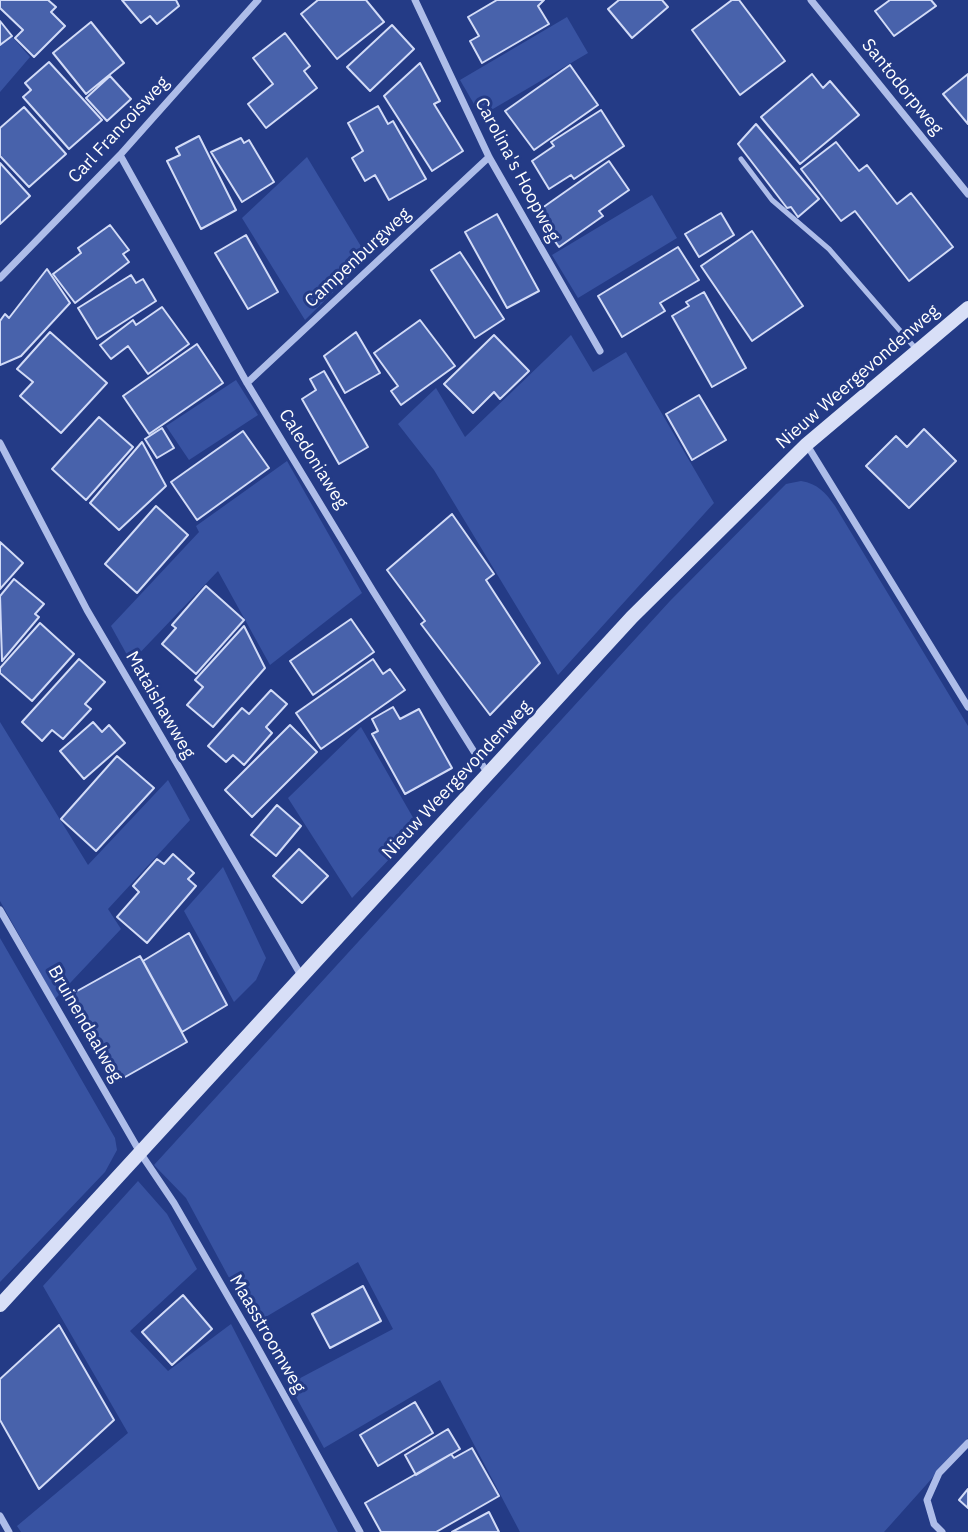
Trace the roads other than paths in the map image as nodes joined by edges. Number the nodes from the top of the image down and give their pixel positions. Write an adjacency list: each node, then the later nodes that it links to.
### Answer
1 (258, 0): 4 (street, Carl Francoisweg)
2 (415, 0): 5 (street, Carolina's Hoopweg)
3 (811, 0): 7 (street, Santodorpweg)
4 (120, 155): 8 (street, Carl Francoisweg); 12 (street, Caledoniaweg)
5 (489, 157): 11 (street, Carolina's Hoopweg); 12 (street, Campenburgweg)
6 (741, 159): 10 (lane)
7 (968, 194)
8 (0, 278)
9 (968, 308): 10 (street, Nieuw Weergevondenweg)
10 (916, 349): 14 (street, Nieuw Weergevondenweg)
11 (600, 351)
12 (247, 383): 16 (street, Caledoniaweg)
13 (0, 443): 18 (street, Mataishawweg)
14 (807, 444): 15 (street); 16 (street, Nieuw Weergevondenweg)
15 (968, 708)
16 (489, 775): 18 (street, Nieuw Weergevondenweg)
17 (0, 910): 19 (street, Bruinendaalweg)
18 (302, 977): 19 (street, Nieuw Weergevondenweg)
19 (141, 1154): 20 (street, Nieuw Weergevondenweg); 24 (street, Maasstroomweg)
20 (0, 1305)
21 (968, 1443): 25 (street)
22 (0, 1517): 23 (street)
23 (9, 1532)
24 (360, 1532)
25 (942, 1532)

